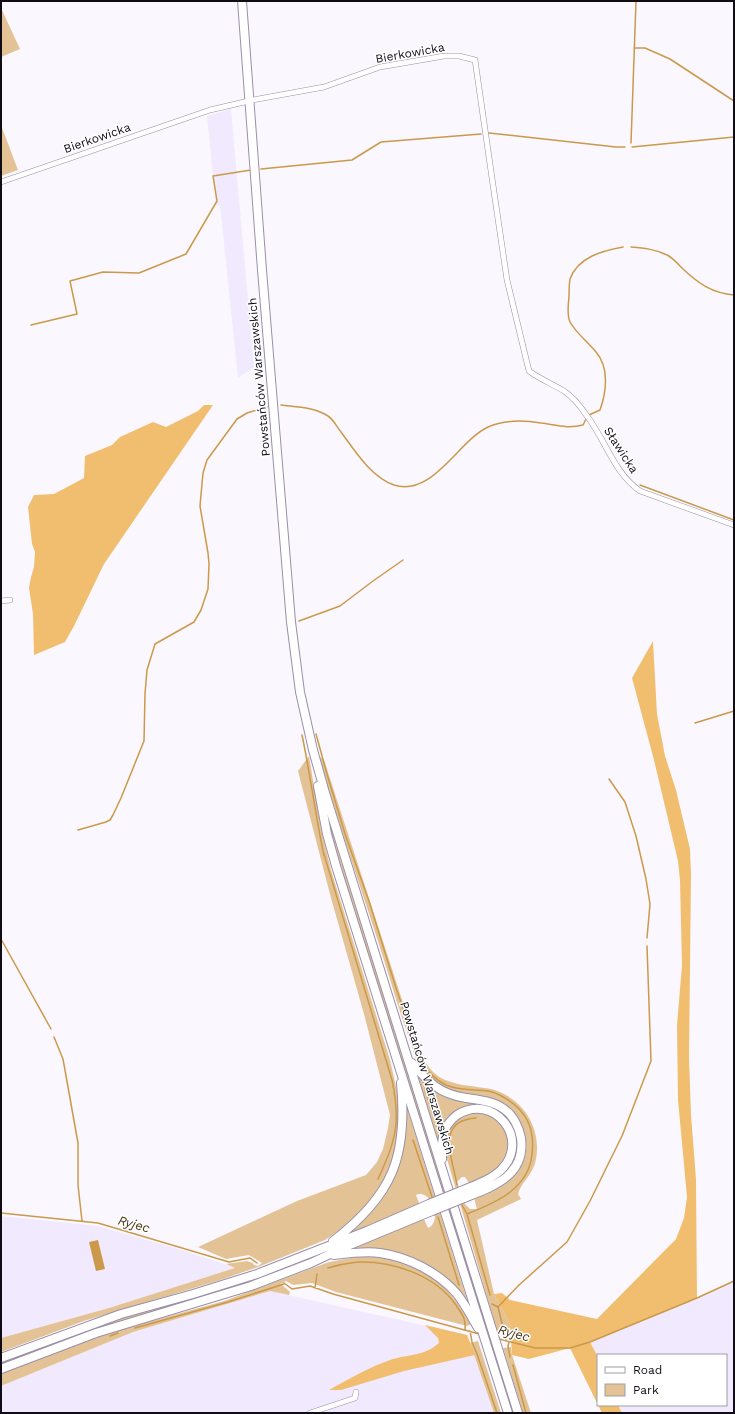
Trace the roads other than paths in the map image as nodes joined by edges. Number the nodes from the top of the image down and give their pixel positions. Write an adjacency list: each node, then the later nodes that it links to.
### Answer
1 (242, 1): 2 (main road, Powstańców Warszawskich)
2 (250, 100): 3 (street, Bierkowicka); 4 (street, Bierkowicka); 8 (main road, Powstańców Warszawskich)
3 (1, 182)
4 (529, 371): 5 (street, Sławicka)
5 (734, 525)
6 (10, 600): 7 (street)
7 (1, 601)
8 (313, 750): 9 (main road, Powstańców Warszawskich); 10 (main road, Powstańców Warszawskich)
9 (409, 1059): 11 (main road, Powstańców Warszawskich); 12 (main road)
10 (400, 1069): 14 (main road); 16 (main road, Powstańców Warszawskich)
11 (441, 1168): 12 (main road); 22 (main road, Powstańców Warszawskich)
12 (462, 1195): 13 (main road, bridge)
13 (431, 1208): 14 (main road); 15 (main road)
14 (327, 1246): 17 (main road)
15 (330, 1255): 16 (main road); 18 (main road)
16 (480, 1329): 21 (main road)
17 (1, 1358)
18 (1, 1369)
19 (356, 1392): 20 (street)
20 (310, 1413)
21 (508, 1413)
22 (518, 1413)

